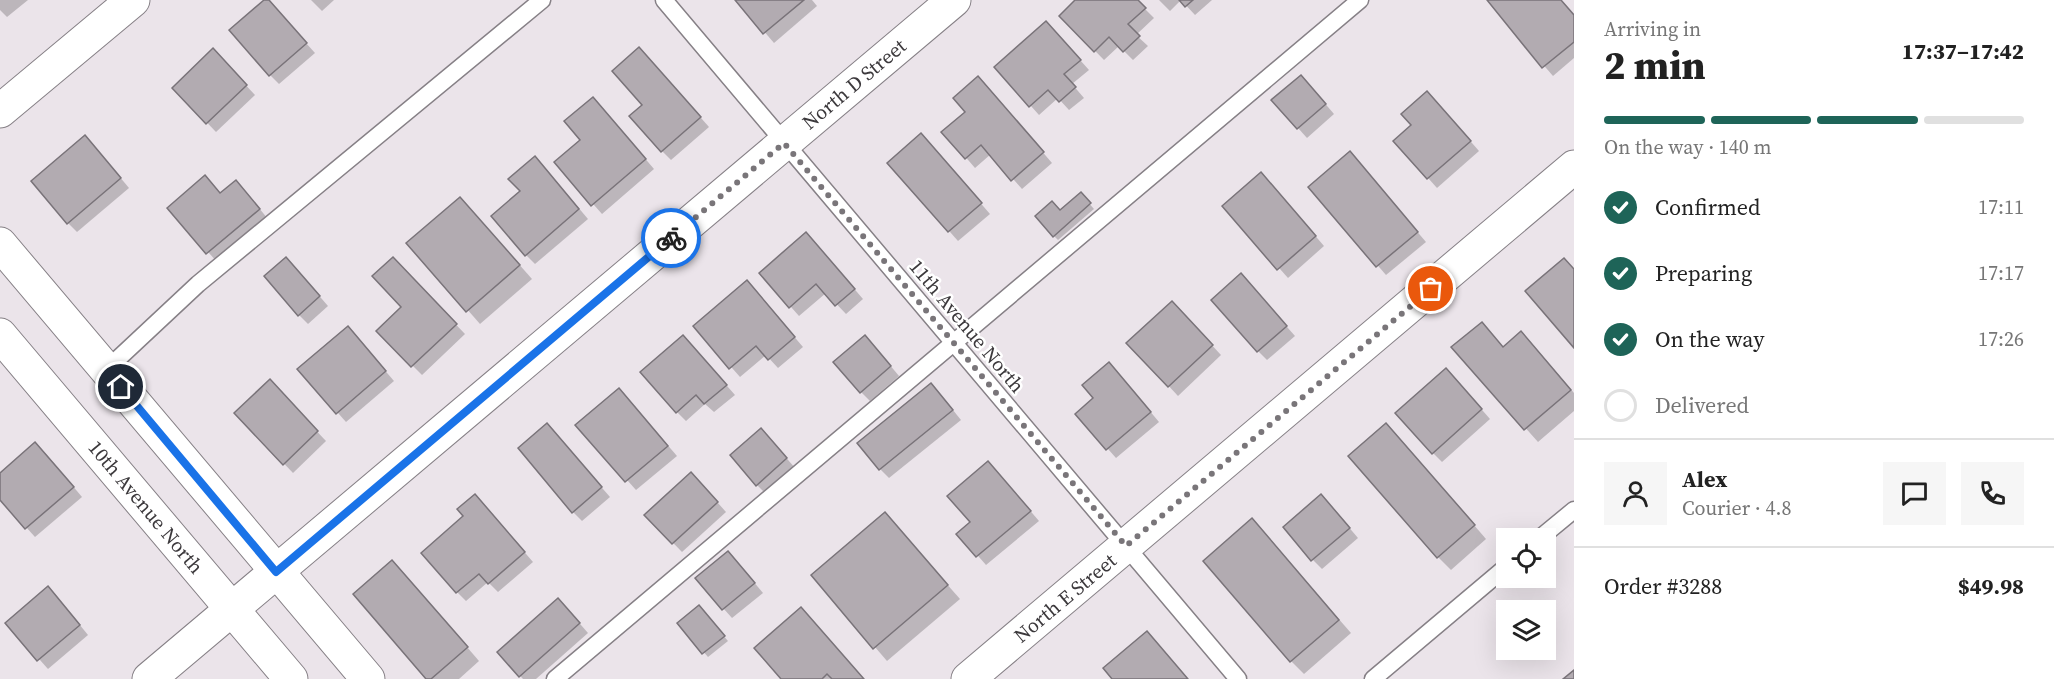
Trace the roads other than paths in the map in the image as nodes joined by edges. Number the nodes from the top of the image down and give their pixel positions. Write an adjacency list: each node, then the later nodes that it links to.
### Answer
1 (133, 0): 6 (street)
2 (542, 0): 12 (lane)
3 (664, 0): 7 (lane, 11th Avenue North)
4 (954, 0): 7 (street, North D Street)
5 (1360, 0): 11 (lane)
6 (0, 111)
7 (784, 143): 11 (lane, 11th Avenue North); 16 (street, North D Street)
8 (1574, 167): 15 (street, North E Street)
9 (0, 244): 12 (street)
10 (0, 335): 18 (street, 10th Avenue North)
11 (954, 343): 15 (lane, 11th Avenue North); 22 (lane)
12 (106, 370): 16 (street)
13 (1574, 510): 14 (lane)
14 (1552, 528)
15 (1126, 546): 23 (street, North E Street); 24 (lane, 11th Avenue North)
16 (276, 572): 18 (street, North D Street); 21 (street)
17 (1496, 575): 25 (lane)
18 (232, 609): 19 (street, North D Street); 20 (street, 10th Avenue North)
19 (149, 679)
20 (291, 679)
21 (368, 679)
22 (555, 679)
23 (968, 679)
24 (1238, 679)
25 (1374, 679)

